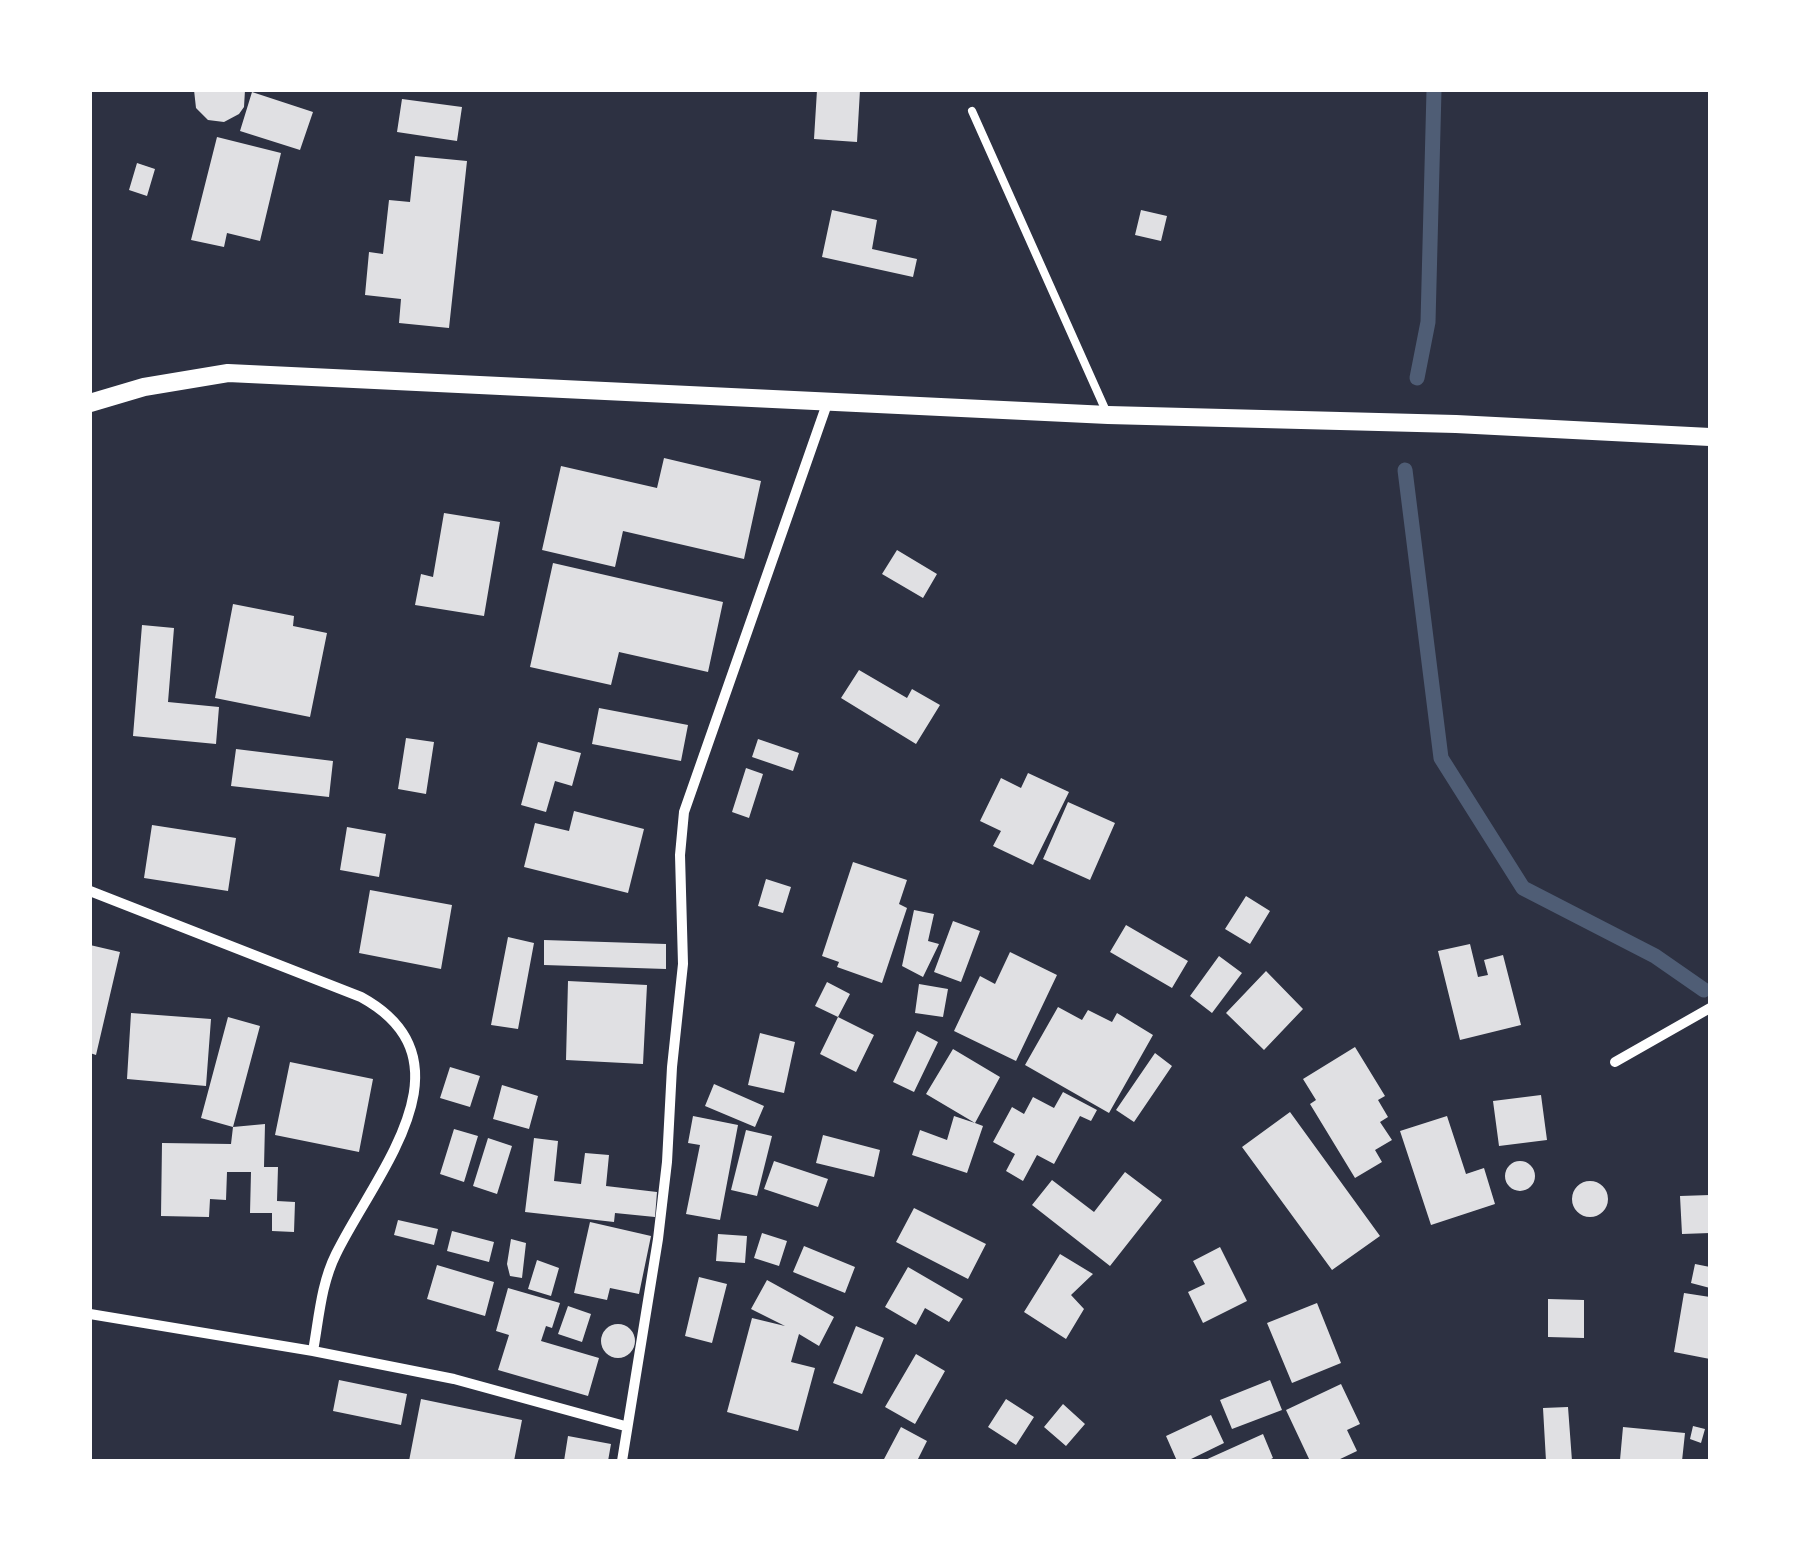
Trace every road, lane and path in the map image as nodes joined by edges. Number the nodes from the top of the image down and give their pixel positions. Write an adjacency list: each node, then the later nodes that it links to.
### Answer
1 (972, 112): 4 (lane)
2 (828, 401): 3 (street); 4 (street); 11 (street)
3 (90, 403)
4 (1108, 415): 5 (street)
5 (1710, 436)
6 (90, 890): 10 (street)
7 (1710, 1008): 8 (street)
8 (1615, 1062)
9 (90, 1314): 10 (street)
10 (314, 1351): 11 (street)
11 (625, 1426): 12 (street)
12 (622, 1461)

